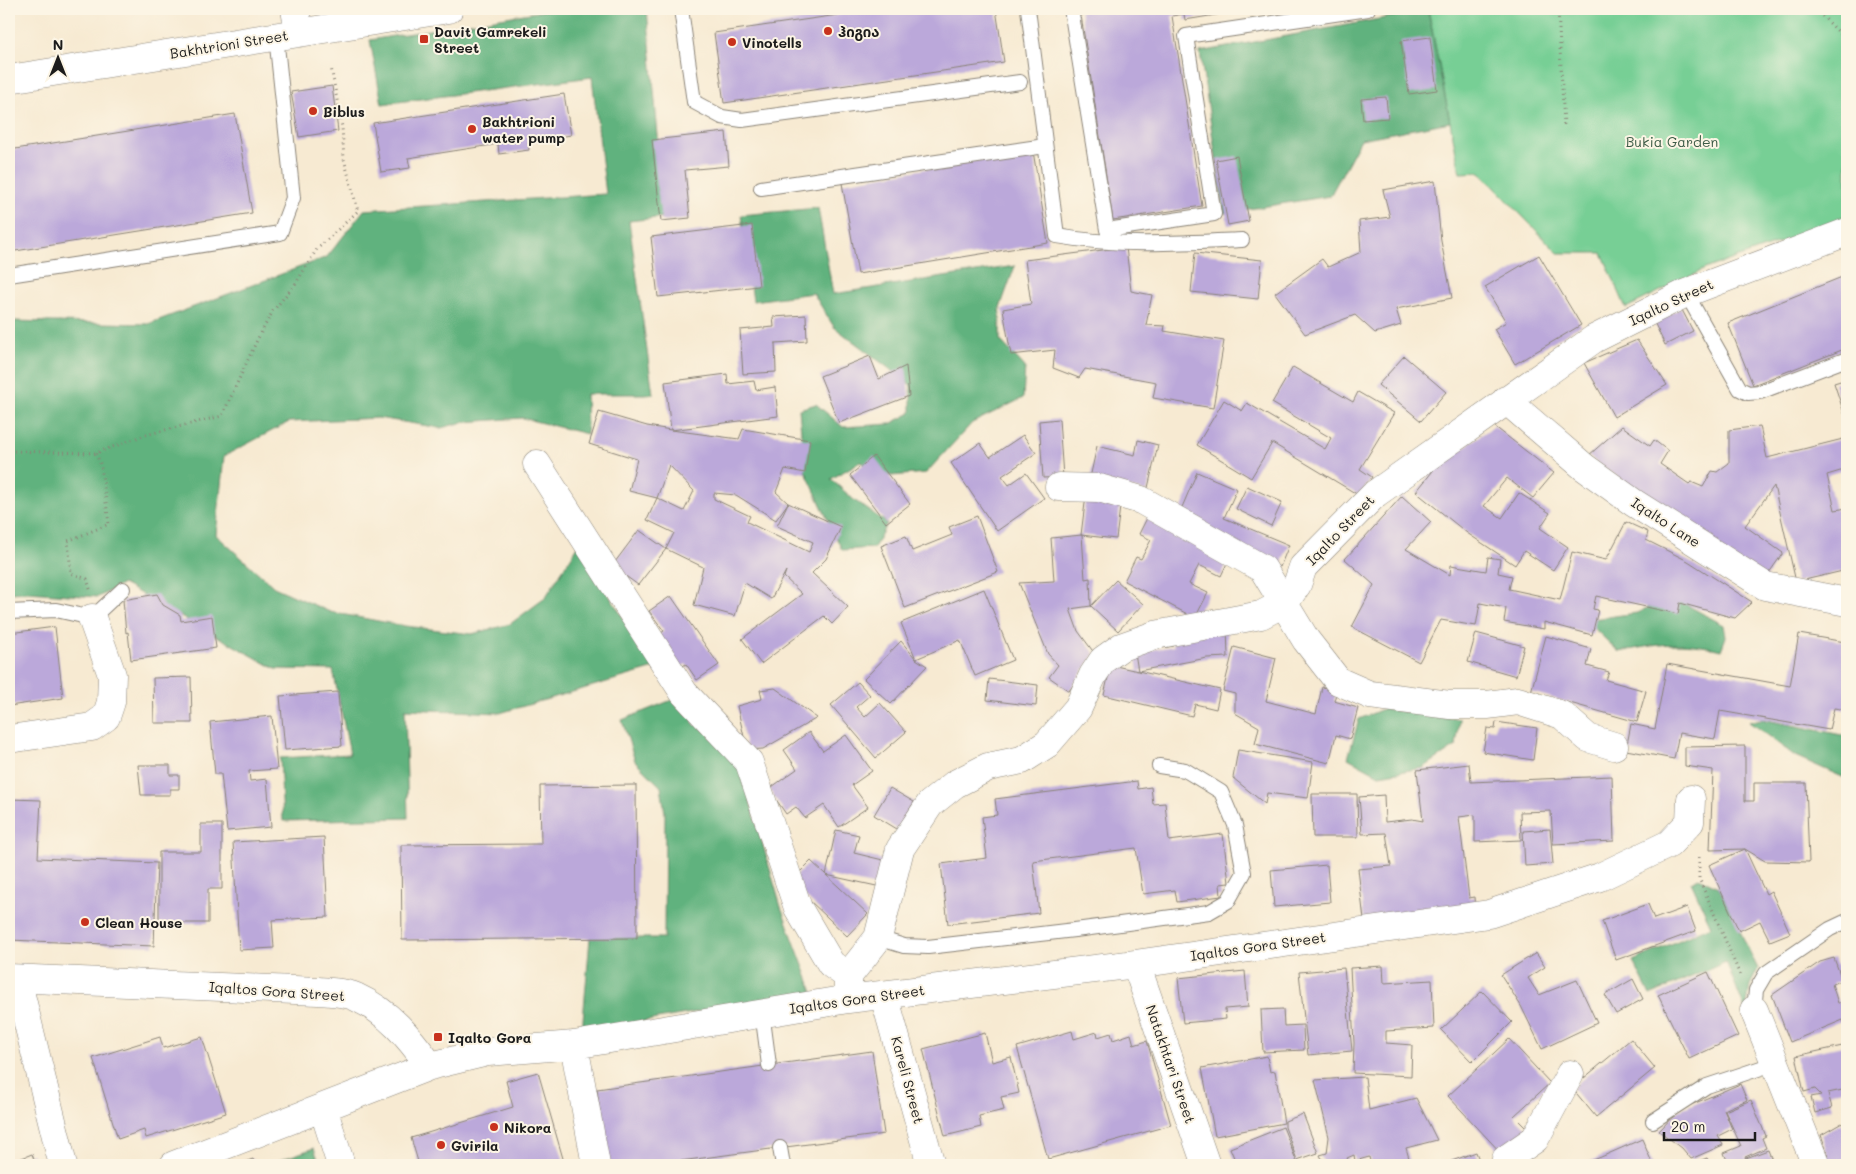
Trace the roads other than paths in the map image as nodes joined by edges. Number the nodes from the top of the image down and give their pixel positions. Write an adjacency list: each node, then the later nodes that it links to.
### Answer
1 (449, 9): 6 (street, Bakhtrioni Street)
2 (681, 9): 8 (lane)
3 (1028, 9): 9 (lane)
4 (1072, 9): 5 (lane)
5 (1368, 9)
6 (290, 26): 7 (street, Bakhtrioni Street); 13 (lane)
7 (9, 79)
8 (1020, 82)
9 (1045, 146): 10 (lane); 12 (lane)
10 (760, 188)
11 (1847, 232): 14 (street, Iqalto Street)
12 (1242, 240)
13 (9, 275)
14 (1686, 293): 15 (lane); 16 (street, Iqalto Street)
15 (1847, 359)
16 (1503, 402): 20 (street, Iqalto Lane); 21 (street, Iqalto Street)
17 (537, 464): 32 (street)
18 (1059, 487): 21 (street)
19 (123, 589): 23 (lane)
20 (1847, 602)
21 (1284, 603): 25 (street); 29 (street)
22 (9, 612): 23 (lane)
23 (92, 618): 24 (street)
24 (9, 739)
25 (1614, 746)
26 (1159, 766): 29 (lane)
27 (1691, 800): 30 (street, Iqaltos Gora Street)
28 (1847, 921): 34 (lane)
29 (878, 938): 32 (street)
30 (1136, 964): 33 (street, Iqaltos Gora Street); 50 (street, Natakhtari Street)
31 (13, 979): 39 (street, Iqaltos Gora Street); 44 (street)
32 (848, 988): 33 (street, Iqaltos Gora Street); 35 (street, Iqaltos Gora Street)
33 (884, 994): 49 (street, Kareli Street)
34 (1754, 1010): 37 (street)
35 (762, 1012): 36 (street, Iqaltos Gora Street); 38 (lane)
36 (574, 1045): 39 (street, Iqaltos Gora Street); 47 (street)
37 (1776, 1063): 42 (lane); 52 (street)
38 (769, 1065)
39 (430, 1066): 41 (street)
40 (1570, 1074): 51 (street)
41 (323, 1108): 45 (street); 46 (street)
42 (1653, 1121)
43 (780, 1148): 48 (lane)
44 (64, 1165)
45 (174, 1165)
46 (341, 1165)
47 (596, 1165)
48 (783, 1165)
49 (931, 1165)
50 (1206, 1165)
51 (1508, 1165)
52 (1816, 1165)

